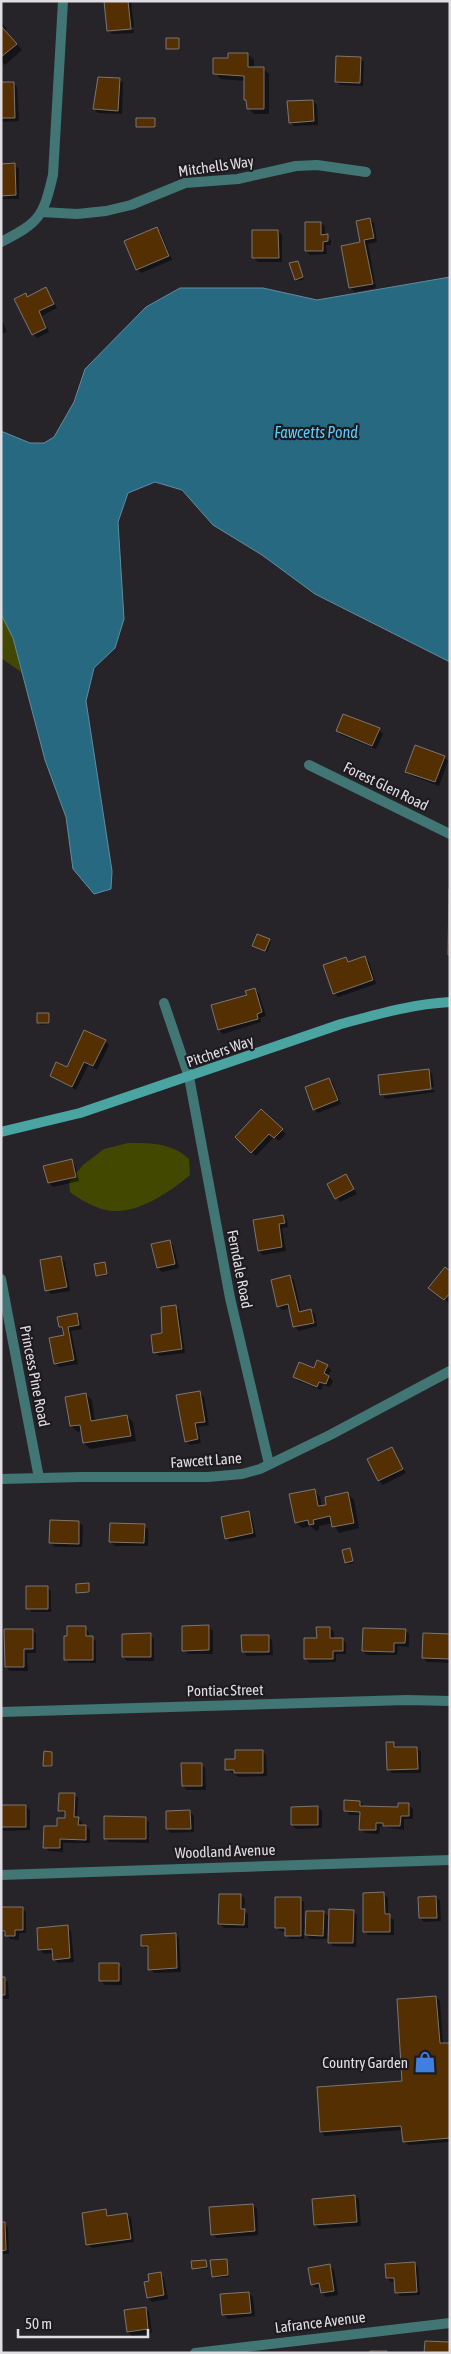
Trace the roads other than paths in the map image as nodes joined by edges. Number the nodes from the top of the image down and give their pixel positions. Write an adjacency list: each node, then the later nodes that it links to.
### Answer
1 (63, 1): 3 (street)
2 (366, 172): 3 (street, Mitchells Way)
3 (42, 212): 4 (street)
4 (1, 242)
5 (309, 765): 6 (street, Forest Glen Road)
6 (450, 834)
7 (450, 1002): 9 (main road, Pitchers Way)
8 (164, 1003): 9 (street)
9 (190, 1077): 10 (main road, Pitchers Way); 13 (street, Ferndale Road)
10 (1, 1132)
11 (1, 1279): 14 (street, Princess Pine Road)
12 (450, 1371): 13 (street, Fawcett Lane)
13 (269, 1464): 14 (street, Fawcett Lane)
14 (39, 1478): 15 (street, Fawcett Lane)
15 (1, 1479)
16 (450, 1701): 17 (street, Pontiac Street)
17 (1, 1712)
18 (450, 1860): 19 (street, Woodland Avenue)
19 (1, 1875)
20 (450, 2323): 21 (street, Lafrance Avenue)
21 (195, 2353)

